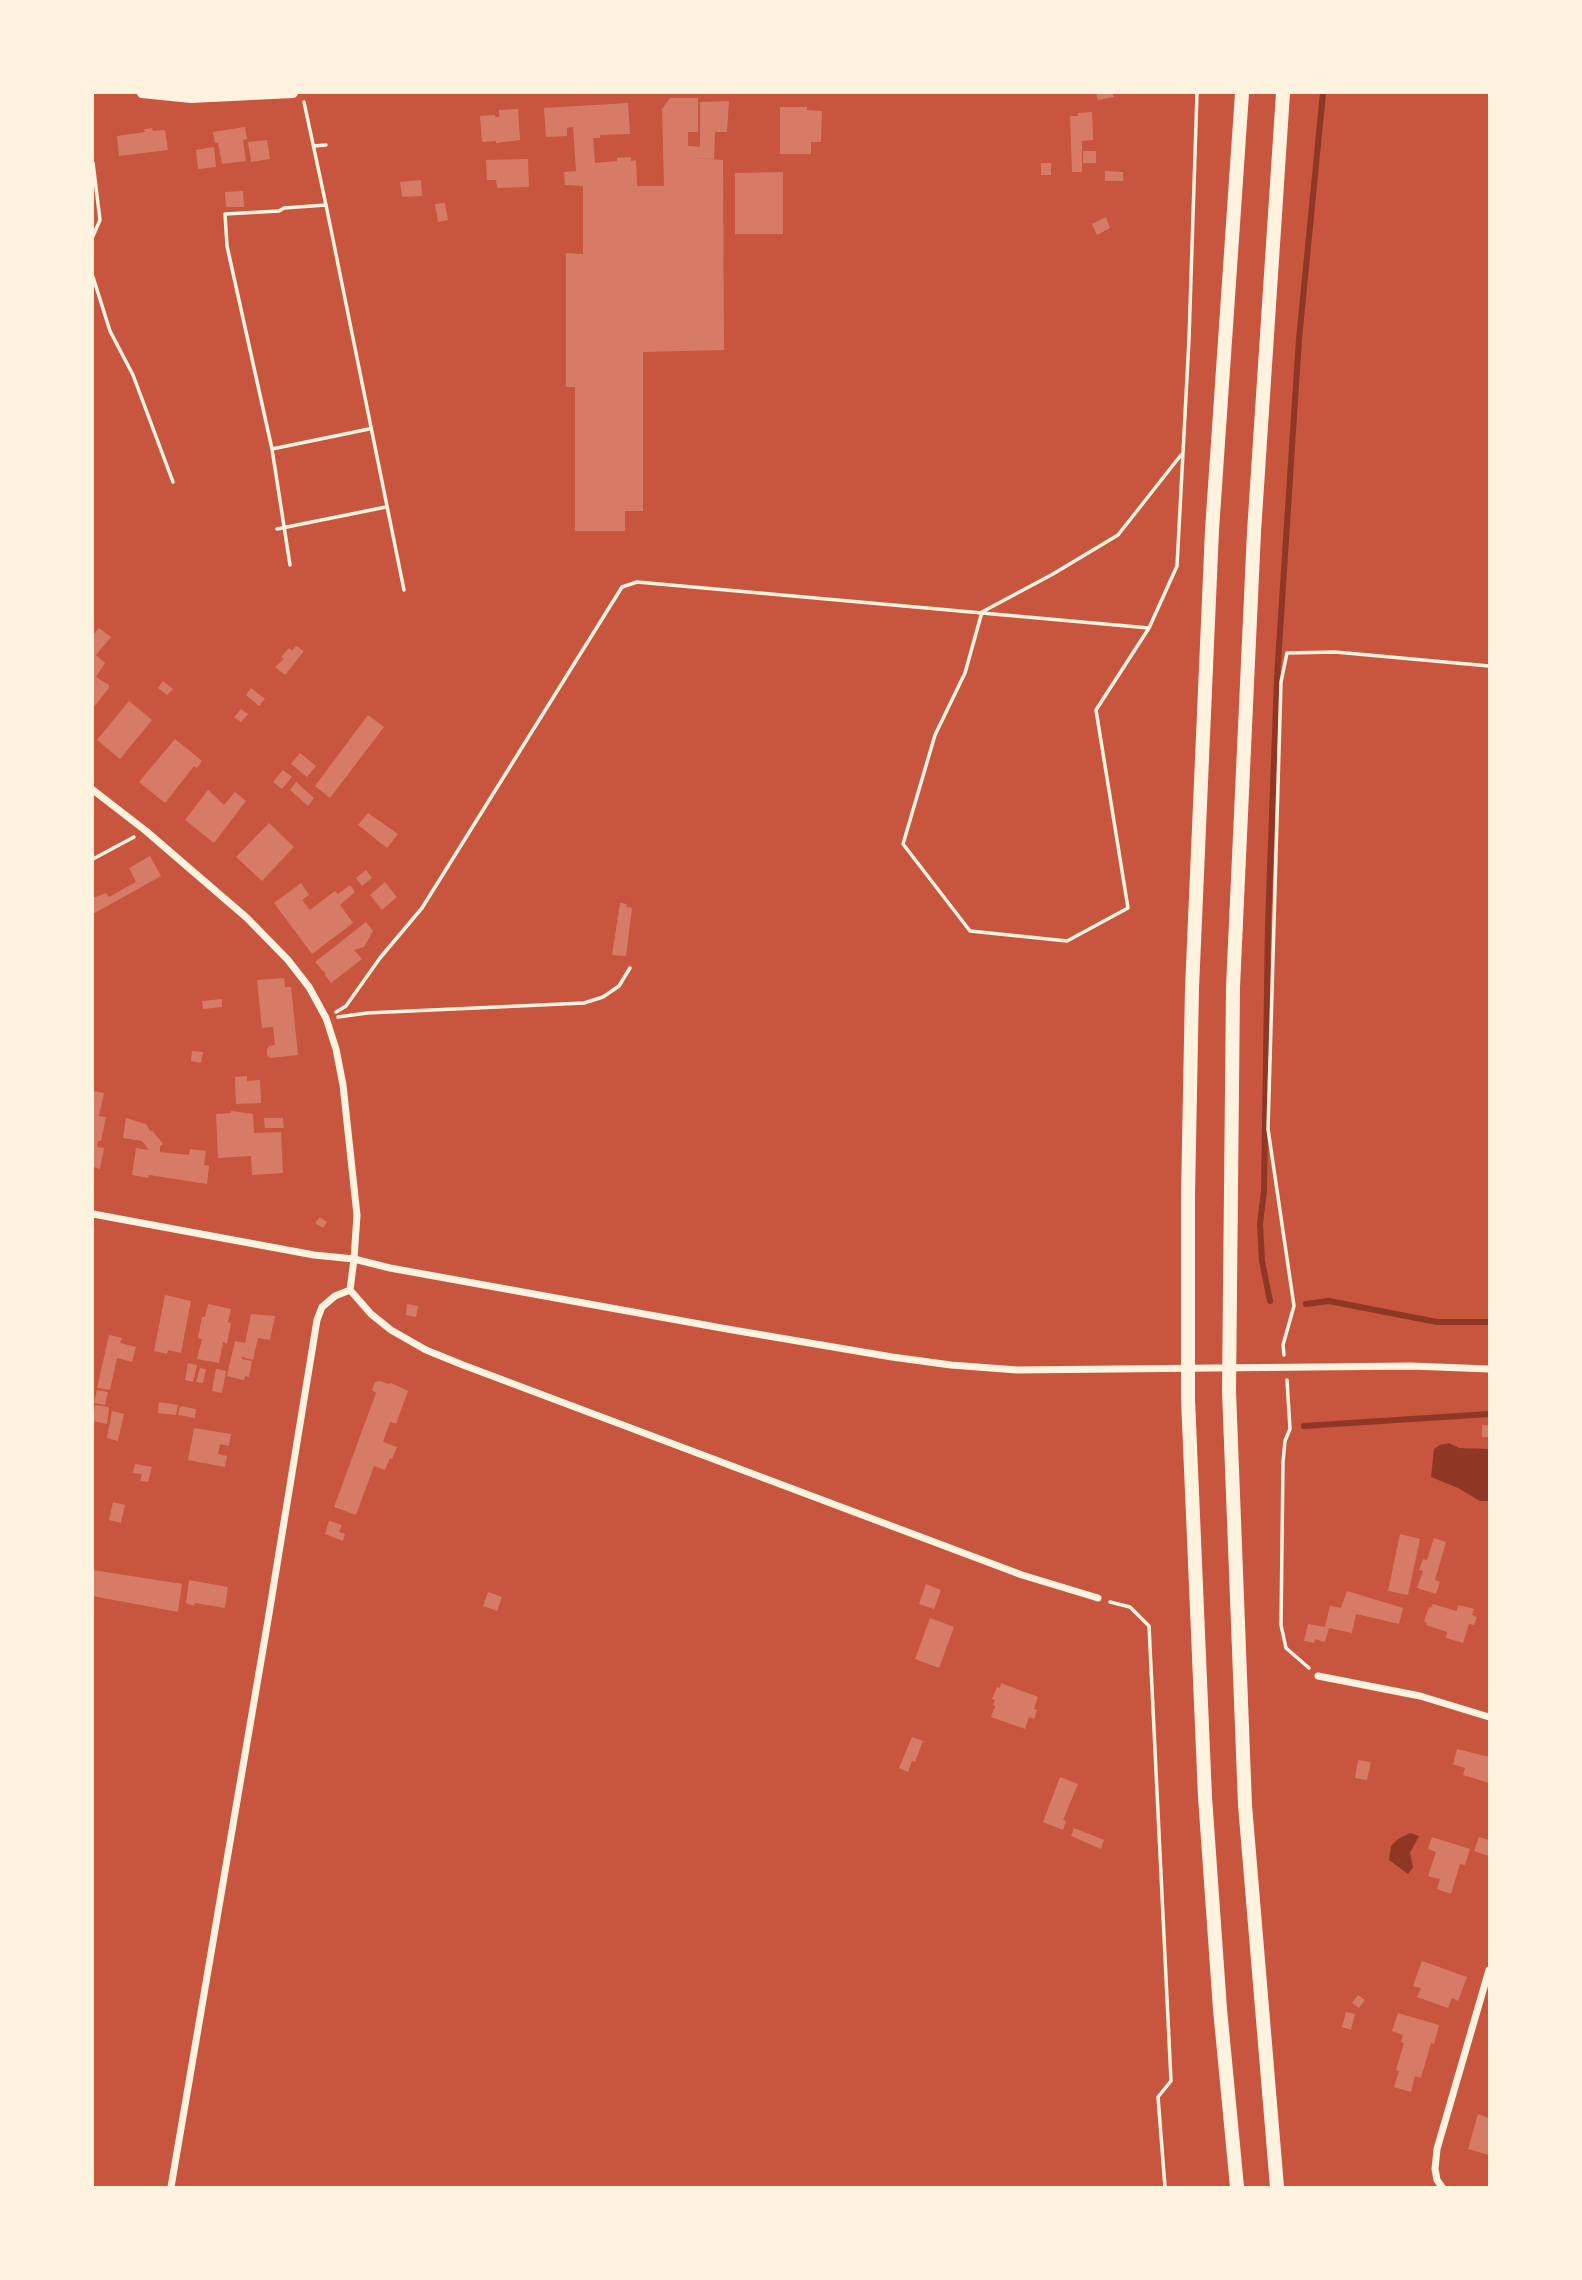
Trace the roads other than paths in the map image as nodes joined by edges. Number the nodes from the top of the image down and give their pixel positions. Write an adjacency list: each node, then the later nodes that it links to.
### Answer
1 (142, 93): 2 (street)
2 (293, 93)
3 (1242, 93): 15 (highway)
4 (1283, 93): 16 (highway)
5 (93, 790): 7 (street)
6 (93, 1214): 7 (street)
7 (354, 1259): 8 (street); 9 (street)
8 (350, 1290): 10 (street); 14 (street)
9 (1489, 1369)
10 (1098, 1598)
11 (1318, 1676): 12 (street)
12 (1489, 1717)
13 (1489, 1970): 17 (street)
14 (171, 2187)
15 (1237, 2187)
16 (1278, 2187)
17 (1442, 2187)

